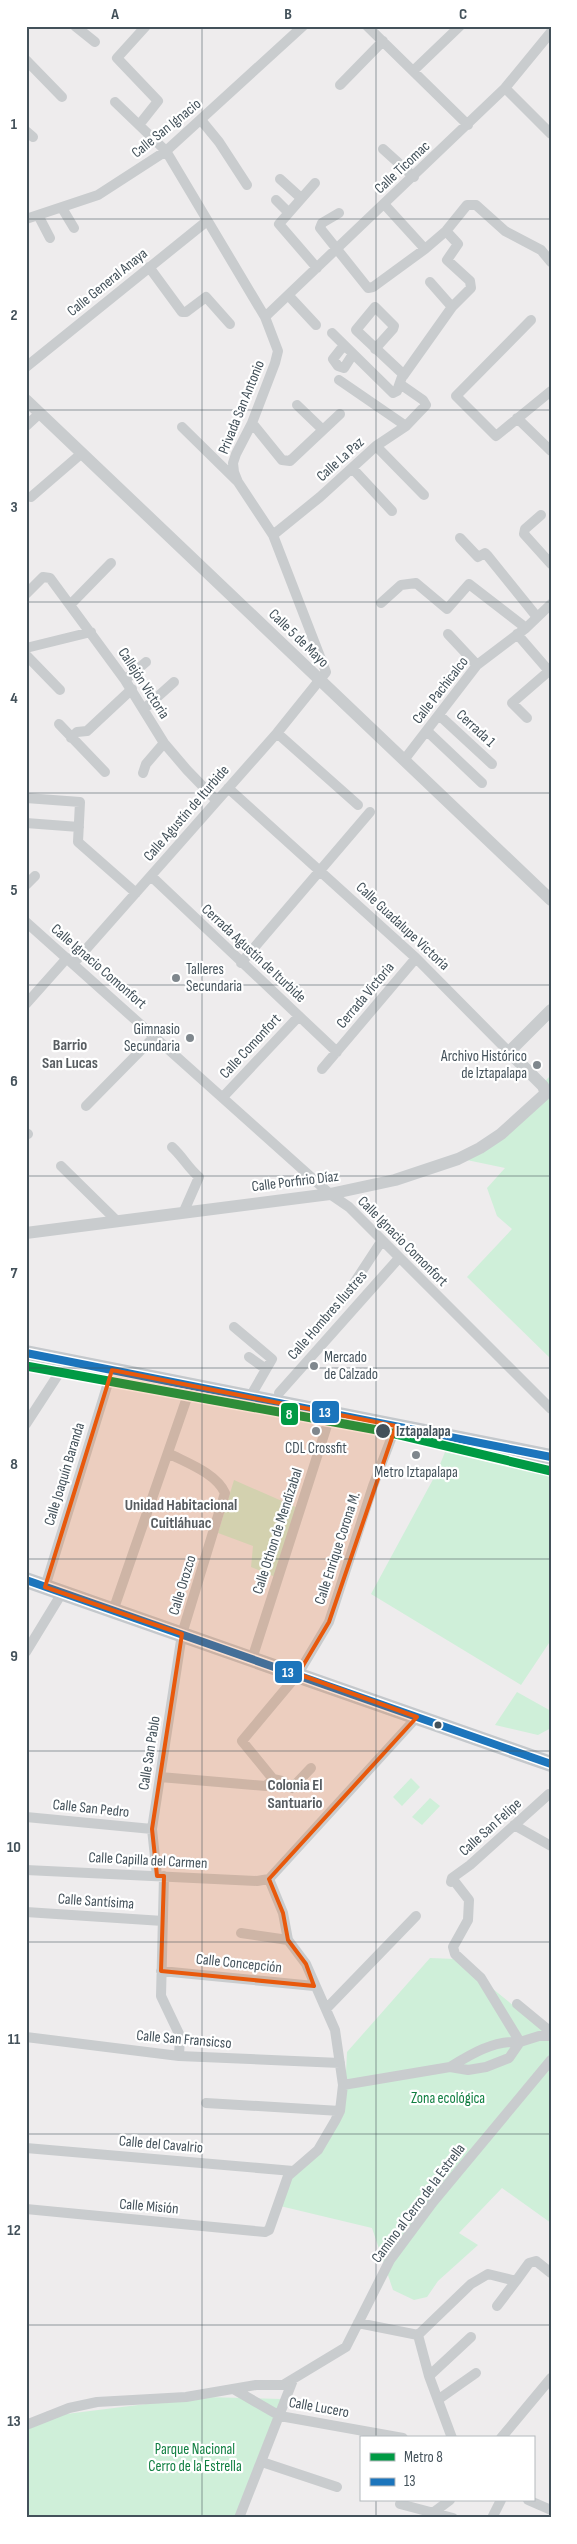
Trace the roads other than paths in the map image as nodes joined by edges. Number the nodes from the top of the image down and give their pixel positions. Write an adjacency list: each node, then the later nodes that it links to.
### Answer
1 (75, 26): 7 (street)
2 (146, 26): 16 (street)
3 (303, 26): 15 (street, Calle San Ignacio)
4 (367, 26): 8 (street)
5 (460, 26): 10 (street)
6 (551, 32): 12 (street, Calle Ticomac)
7 (95, 42)
8 (383, 42): 10 (street); 11 (street)
9 (26, 60): 13 (street)
10 (413, 71): 17 (street)
11 (340, 85)
12 (505, 88): 17 (street, Calle Ticomac); 18 (street)
13 (62, 97)
14 (115, 102): 16 (street, Privada San Antonio)
15 (201, 120): 20 (street, Calle San Ignacio); 24 (street)
16 (139, 125): 20 (street, Privada San Antonio)
17 (468, 125): 21 (street, Calle Ticomac)
18 (551, 134)
19 (383, 149): 21 (street)
20 (166, 151): 28 (street, Calle San Ignacio); 33 (street, Privada San Antonio)
21 (414, 177): 27 (street, Calle Ticomac)
22 (280, 179): 25 (street)
23 (315, 183): 25 (street)
24 (246, 185)
25 (301, 198): 29 (street)
26 (276, 200): 29 (street)
27 (384, 204): 37 (street, Calle Ticomac); 38 (street)
28 (62, 208): 31 (street, Calle San Ignacio); 34 (street)
29 (288, 212): 41 (street)
30 (339, 213): 37 (street)
31 (38, 215): 32 (street, Calle San Ignacio); 36 (street)
32 (26, 219)
33 (206, 221): 40 (street, Calle General Anaya); 45 (street, Privada San Antonio)
34 (74, 228)
35 (446, 231): 38 (street); 39 (street); 44 (street)
36 (50, 238)
37 (337, 249): 38 (street); 41 (street, Calle Ticomac)
38 (426, 249)
39 (551, 262)
40 (149, 267): 47 (street); 53 (street, Calle General Anaya)
41 (317, 268): 43 (street, Calle Ticomac)
42 (430, 282): 44 (street)
43 (289, 296): 45 (street, Calle Ticomac); 48 (street)
44 (452, 307): 55 (street)
45 (265, 317): 62 (street, Privada San Antonio)
46 (531, 320): 61 (street)
47 (230, 324)
48 (316, 325)
49 (332, 333): 50 (street)
50 (344, 345): 52 (street); 52 (street)
51 (375, 349): 51 (street); 55 (street)
52 (353, 354): 55 (street)
53 (26, 367)
54 (339, 380): 64 (street)
55 (401, 380): 64 (street, Calle La Paz)
56 (551, 391): 61 (street)
57 (26, 400): 59 (street, Calle 5 de Mayo)
58 (297, 405): 66 (street)
59 (40, 413): 63 (street); 69 (street, Calle 5 de Mayo)
60 (340, 414): 66 (street)
61 (517, 418): 68 (street)
62 (252, 423): 66 (street); 71 (street, Privada San Antonio)
63 (26, 426)
64 (406, 426): 67 (street, Calle La Paz)
65 (182, 427): 71 (street)
66 (323, 430)
67 (376, 446): 70 (street, Calle La Paz); 72 (street)
68 (551, 451)
69 (82, 453): 73 (street); 94 (street, Calle 5 de Mayo)
70 (352, 468): 74 (street); 76 (street, Calle La Paz)
71 (238, 482): 76 (street, Privada San Antonio)
72 (424, 495)
73 (31, 497)
74 (392, 510)
75 (540, 515): 79 (street)
76 (273, 535): 94 (street, Privada San Antonio)
77 (460, 538): 84 (street)
78 (111, 563): 83 (street)
79 (551, 564)
80 (26, 594): 83 (street, Callejón Victoria)
81 (382, 603): 85 (street)
82 (551, 604): 84 (street, Calle Pachicalco)
83 (70, 605): 86 (street, Callejón Victoria)
84 (537, 617): 85 (street, Calle Pachicalco)
85 (526, 628): 88 (street, Calle Pachicalco)
86 (91, 632): 89 (street); 93 (street, Callejón Victoria)
87 (448, 634): 92 (street)
88 (517, 634): 92 (street, Calle Pachicalco); 100 (street)
89 (26, 648)
90 (26, 654): 97 (street)
91 (146, 662): 93 (street)
92 (477, 665): 99 (street, Calle Pachicalco)
93 (125, 680): 96 (street, Callejón Victoria)
94 (320, 680): 103 (street, Calle Agustín de Iturbide); 106 (street, Calle 5 de Mayo)
95 (174, 682): 98 (street)
96 (132, 689): 98 (street, Callejón Victoria); 104 (street)
97 (60, 690)
98 (145, 708): 105 (street, Callejón Victoria)
99 (439, 715): 102 (street, Calle Pachicalco); 107 (street, Cerrada 1)
100 (527, 718)
101 (58, 724): 104 (street)
102 (427, 731): 106 (street, Calle Pachicalco); 110 (street)
103 (277, 733): 111 (street, Calle Agustín de Iturbide); 114 (street)
104 (71, 738): 108 (street)
105 (164, 743): 109 (street); 113 (street, Callejón Victoria)
106 (404, 760): 123 (street, Calle 5 de Mayo)
107 (492, 764)
108 (105, 772)
109 (143, 774)
110 (482, 783)
111 (228, 788): 113 (street, Calle Agustín de Iturbide); 118 (street, Calle Guadalupe Victoria)
112 (26, 798): 117 (street)
113 (217, 801): 120 (street, Calle Agustín de Iturbide)
114 (358, 804)
115 (370, 812): 118 (street)
116 (26, 823): 117 (street)
117 (79, 827): 122 (street)
118 (320, 872): 125 (street, Calle Guadalupe Victoria); 127 (street)
119 (35, 876): 121 (street)
120 (151, 876): 122 (street, Calle Agustín de Iturbide); 127 (street, Cerrada Agustín de Iturbide)
121 (26, 885)
122 (136, 893): 126 (street, Calle Agustín de Iturbide)
123 (551, 900)
124 (26, 922): 126 (street, Calle Ignacio Comonfort)
125 (416, 958): 132 (street, Cerrada Victoria); 133 (street, Calle Guadalupe Victoria)
126 (70, 961): 128 (street, Calle Agustín de Iturbide); 131 (street, Calle Ignacio Comonfort)
127 (241, 963): 130 (street, Cerrada Agustín de Iturbide)
128 (26, 1004)
129 (551, 1010): 133 (street)
130 (299, 1016): 132 (street, Cerrada Agustín de Iturbide); 136 (street, Calle Comonfort)
131 (155, 1036): 136 (street, Calle Ignacio Comonfort); 137 (street)
132 (337, 1052): 134 (street)
133 (508, 1052): 135 (street, Calle Guadalupe Victoria)
134 (322, 1069)
135 (544, 1095): 140 (street, Calle Porfirio Díaz)
136 (223, 1097): 140 (street, Calle Ignacio Comonfort)
137 (86, 1106)
138 (172, 1147): 142 (street)
139 (61, 1166): 143 (street)
140 (330, 1194): 141 (street, Calle Ignacio Comonfort); 142 (street, Calle Porfirio Díaz)
141 (341, 1202): 145 (street, Calle Ignacio Comonfort); 146 (street, Calle Ignacio Comonfort)
142 (184, 1211): 143 (street, Calle Porfirio Díaz)
143 (117, 1221): 144 (street, Calle Porfirio Díaz)
144 (26, 1233)
145 (379, 1245): 146 (street, Calle Ignacio Comonfort); 147 (street)
146 (397, 1260): 155 (street, Calle Hombres Ilustres); 157 (street, Calle Ignacio Comonfort); 159 (street, Calle Ignacio Comonfort)
147 (343, 1300)
148 (234, 1327): 152 (street)
149 (26, 1353): 151 (main road)
150 (250, 1357): 152 (street)
151 (67, 1361): 153 (main road); 160 (street)
152 (266, 1369): 156 (street)
153 (112, 1370): 154 (main road); 165 (street, Calle Joaquín Baranda)
154 (191, 1386): 156 (main road); 162 (street)
155 (279, 1393)
156 (250, 1397): 158 (main road)
157 (551, 1409)
158 (331, 1413): 161 (main road); 170 (street, Calle Othon de Mendizabal)
159 (551, 1418)
160 (26, 1424)
161 (396, 1426): 163 (main road); 171 (street, Calle Enrique Corona M.)
162 (168, 1453): 167 (street); 168 (street, Calle Orozco)
163 (551, 1457)
164 (26, 1580): 165 (main road)
165 (45, 1587): 166 (main road)
166 (62, 1594): 167 (main road); 169 (street)
167 (113, 1611): 168 (main road)
168 (182, 1634): 170 (main road); 175 (street, Calle San Pablo)
169 (26, 1652)
170 (252, 1659): 171 (main road)
171 (298, 1674): 172 (main road); 176 (street, Calle Enrique Corona M.)
172 (417, 1717): 173 (main road); 184 (street)
173 (551, 1764)
174 (311, 1768): 176 (street)
175 (160, 1777): 176 (street); 180 (street, Calle San Pablo)
176 (273, 1779)
177 (549, 1794): 179 (street, Calle San Felipe)
178 (26, 1817): 180 (street, Calle San Pedro)
179 (514, 1825): 181 (street); 197 (street, Calle San Felipe)
180 (152, 1829): 183 (street, Calle San Pablo)
181 (551, 1846)
182 (26, 1870): 183 (street, Calle Capilla del Carmen)
183 (160, 1876): 184 (street, Calle Capilla del Carmen); 187 (street, Calle San Pablo)
184 (268, 1879): 189 (street)
185 (26, 1912): 187 (street, Calle Santísima)
186 (416, 1916): 193 (street)
187 (163, 1921): 190 (street, Calle San Pablo)
188 (241, 1933): 189 (street)
189 (288, 1940): 191 (street)
190 (161, 1970): 191 (street, Calle Concepción); 198 (street, Calle San Pablo)
191 (314, 1986): 193 (street)
192 (517, 2004): 194 (street)
193 (326, 2009): 200 (street)
194 (551, 2032)
195 (551, 2036): 197 (street)
196 (26, 2037): 198 (street, Calle San Fransicso)
197 (520, 2042): 201 (street); 201 (street)
198 (179, 2056): 200 (street, Calle San Fransicso)
199 (551, 2060): 211 (street, Camino al Cerro de la Estrella)
200 (340, 2063): 202 (street)
201 (450, 2067): 202 (street)
202 (343, 2085): 204 (street)
203 (206, 2103): 204 (street)
204 (340, 2111): 206 (street)
205 (26, 2148): 206 (street, Calle del Cavalrio)
206 (292, 2171): 207 (street, Calle Misión)
207 (26, 2209)
208 (551, 2273): 209 (street)
209 (516, 2281): 210 (street); 212 (street)
210 (497, 2306)
211 (358, 2323): 212 (street); 217 (street, Camino al Cerro de la Estrella)
212 (418, 2335): 215 (street)
213 (471, 2337): 215 (street)
214 (476, 2373): 219 (street)
215 (429, 2376): 219 (street)
216 (551, 2378): 224 (street)
217 (293, 2380): 218 (street, Camino al Cerro de la Estrella); 220 (street)
218 (235, 2390): 220 (street, Calle Lucero); 221 (street, Camino al Cerro de la Estrella)
219 (439, 2399): 223 (street)
220 (280, 2416): 222 (street, Calle Lucero); 225 (street)
221 (26, 2425)
222 (392, 2436)
223 (451, 2436)
224 (504, 2436)
225 (262, 2462): 226 (street); 233 (street)
226 (337, 2487)
227 (447, 2502): 232 (street)
228 (500, 2502): 235 (street)
229 (532, 2502): 231 (street)
230 (400, 2504): 232 (street)
231 (551, 2511): 236 (street)
232 (434, 2512): 234 (street)
233 (241, 2517)
234 (453, 2518)
235 (492, 2518)
236 (548, 2518)

